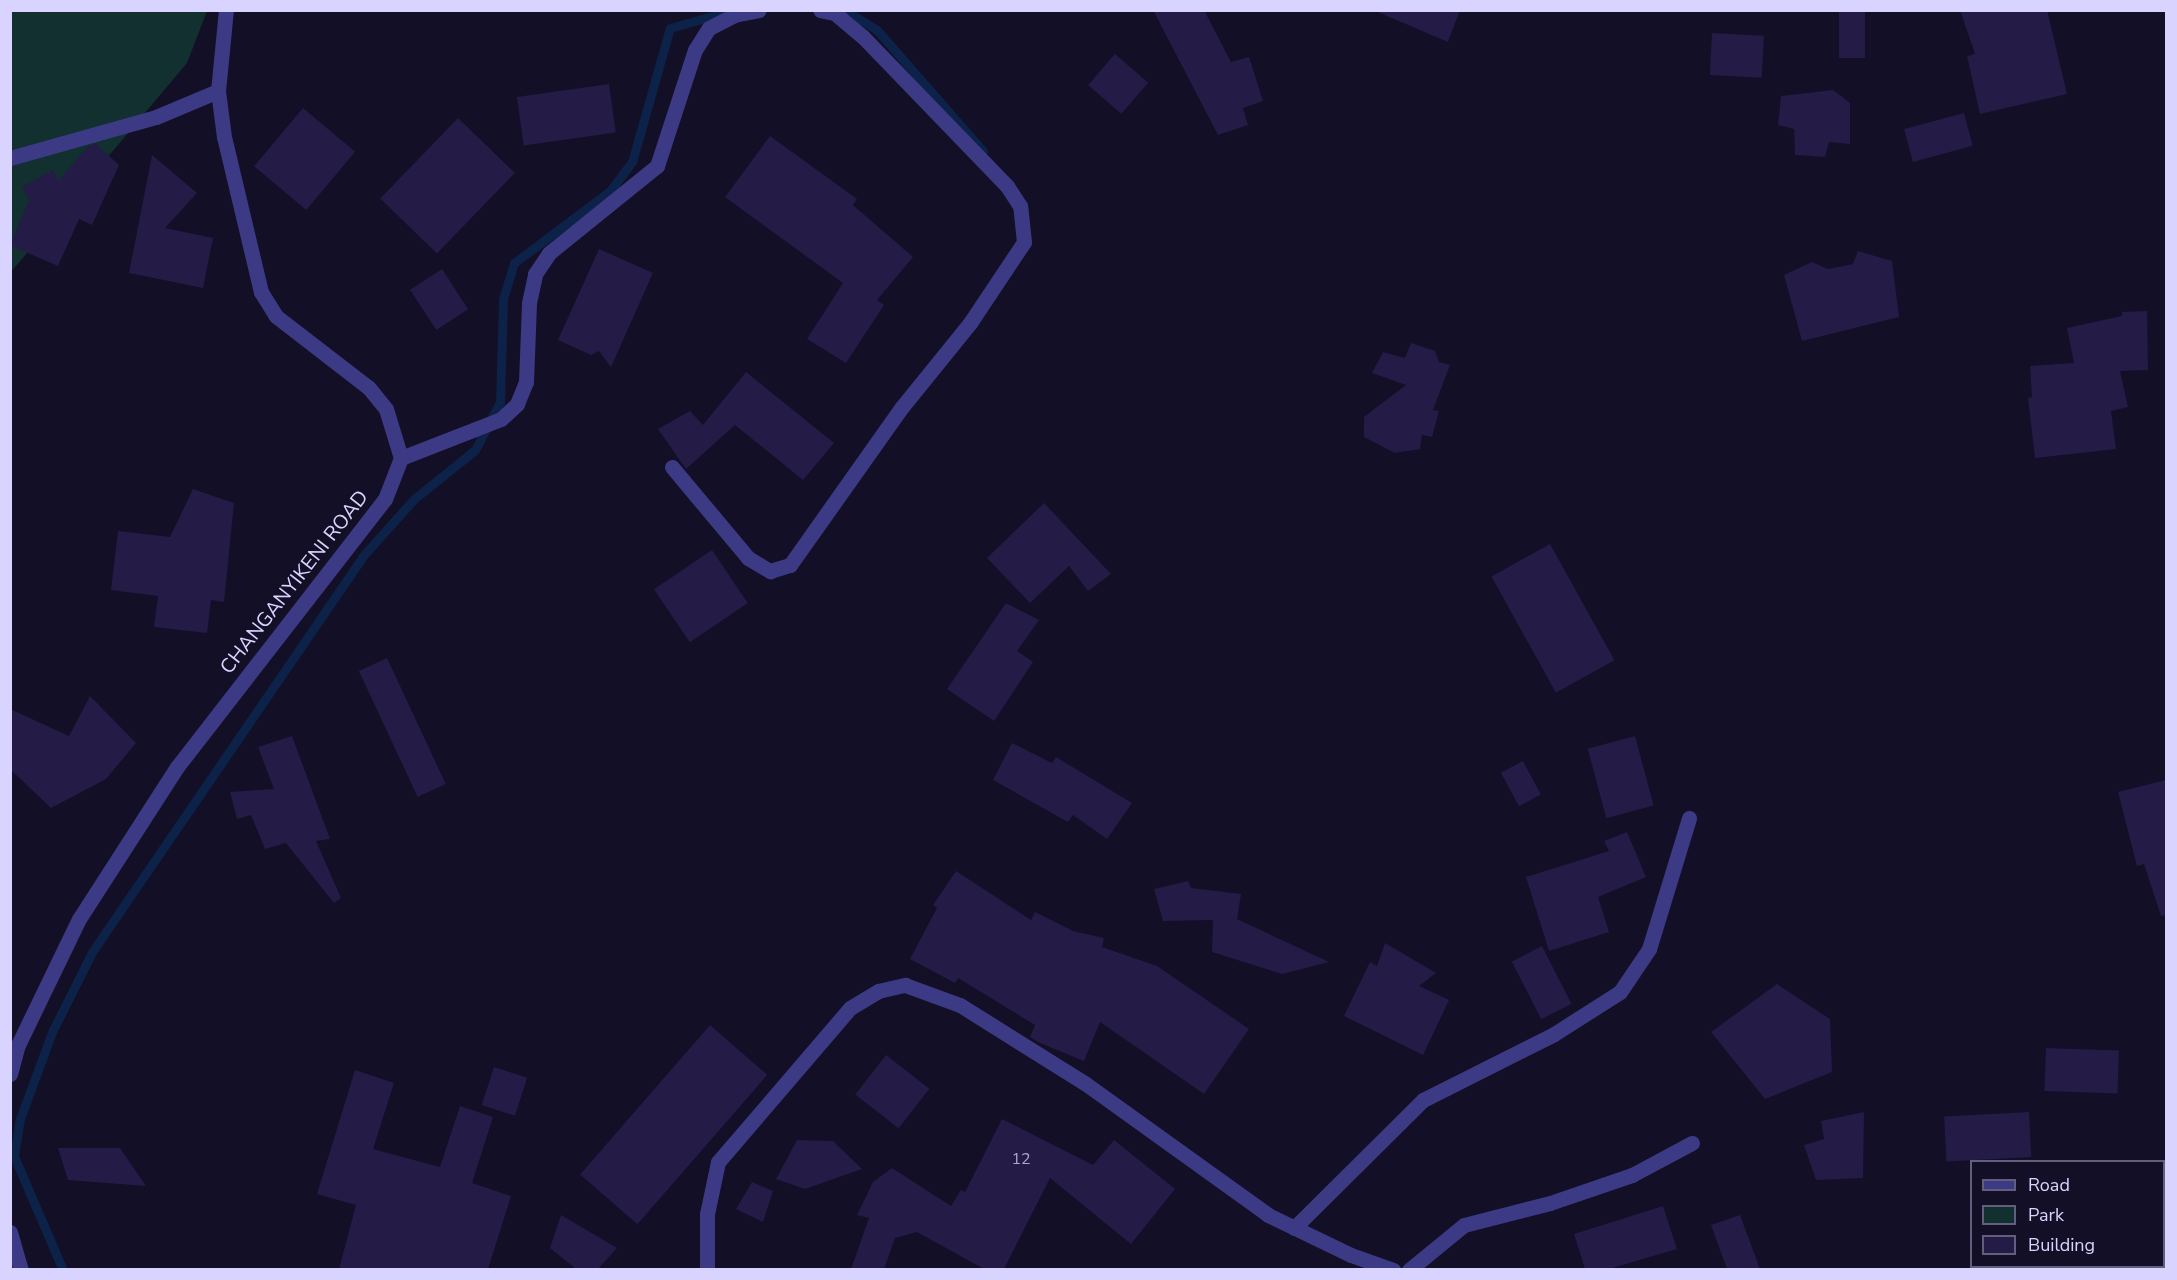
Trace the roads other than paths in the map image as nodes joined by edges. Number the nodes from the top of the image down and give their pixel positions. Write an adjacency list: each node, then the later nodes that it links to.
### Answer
1 (226, 10): 4 (street)
2 (759, 10): 6 (street)
3 (820, 10): 7 (street)
4 (218, 91): 5 (street); 6 (street)
5 (10, 158)
6 (401, 458): 9 (street, CHANGANYIKENI ROAD)
7 (672, 467)
8 (1689, 818): 11 (street)
9 (10, 1074)
10 (1692, 1143): 16 (street)
11 (1293, 1228): 14 (street); 15 (street)
12 (10, 1232): 13 (street)
13 (21, 1269)
14 (708, 1269)
15 (1393, 1269)
16 (1409, 1269)

